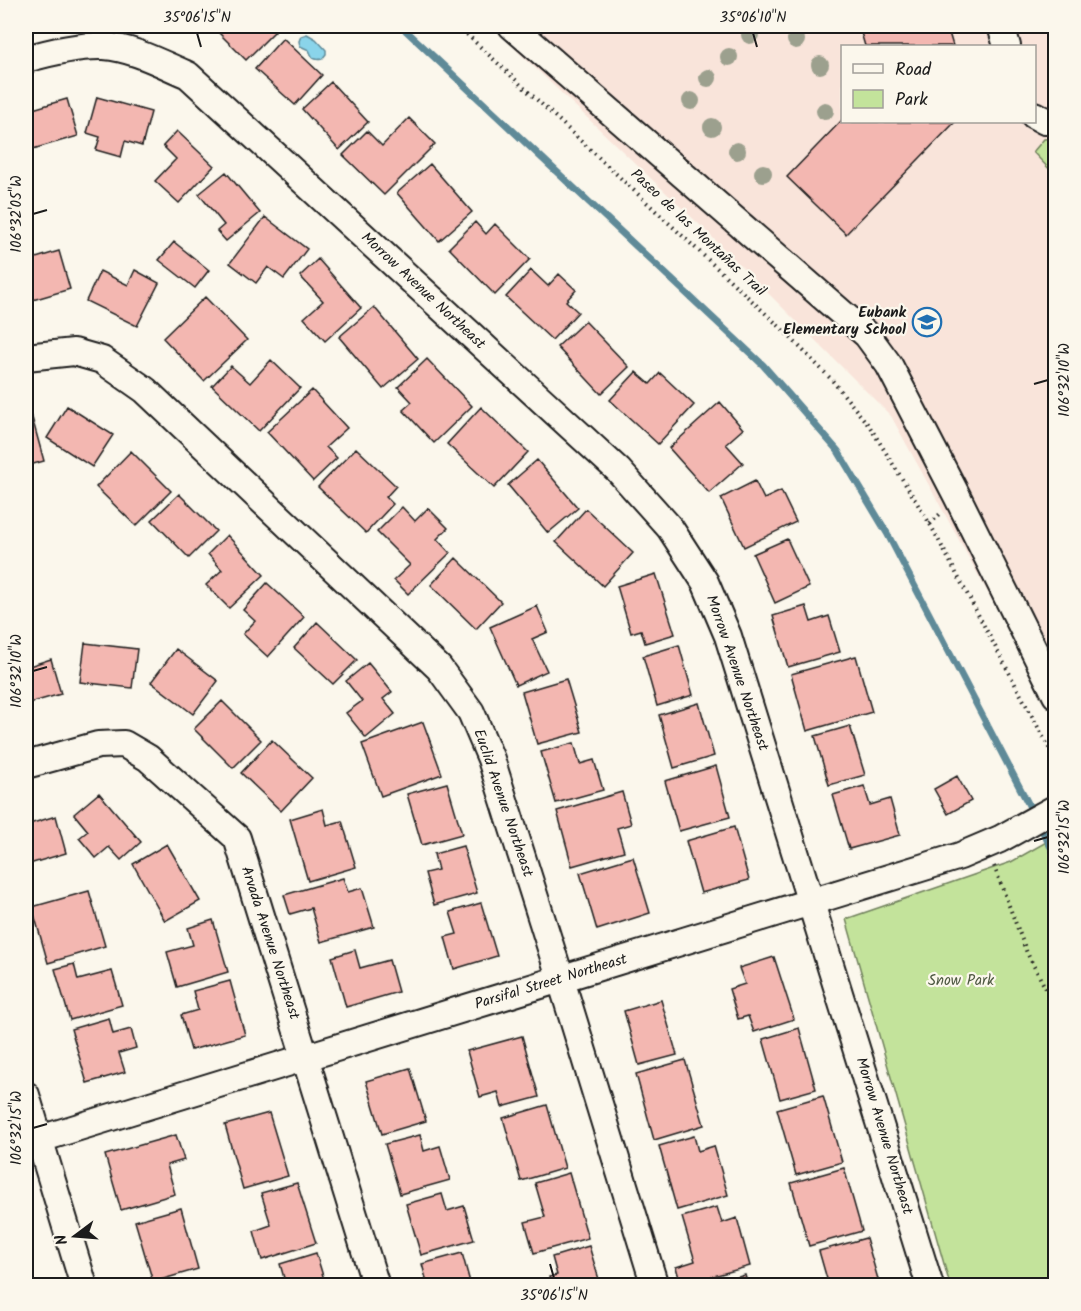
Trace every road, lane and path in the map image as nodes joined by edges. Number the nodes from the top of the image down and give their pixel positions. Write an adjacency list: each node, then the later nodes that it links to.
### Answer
1 (458, 26): 10 (path, Paseo de las Montañas Trail)
2 (512, 26): 9 (street)
3 (1001, 26): 4 (street)
4 (1007, 45)
5 (26, 59): 14 (street, Morrow Avenue Northeast)
6 (1036, 116): 7 (street)
7 (1056, 120)
8 (26, 357): 15 (street, Euclid Avenue Northeast)
9 (1056, 695)
10 (1056, 761)
11 (26, 765): 17 (street, Arvada Avenue Northeast)
12 (1056, 808): 14 (street, Parsifal Street Northeast)
13 (993, 862): 16 (path)
14 (810, 901): 15 (street, Parsifal Street Northeast); 23 (street, Morrow Avenue Northeast)
15 (561, 980): 17 (street, Parsifal Street Northeast); 22 (street, Euclid Avenue Northeast)
16 (1056, 1008)
17 (306, 1058): 19 (street, Parsifal Street Northeast); 21 (street, Arvada Avenue Northeast)
18 (26, 1095): 19 (street)
19 (40, 1139): 20 (street)
20 (84, 1286)
21 (376, 1286)
22 (655, 1286)
23 (930, 1286)

